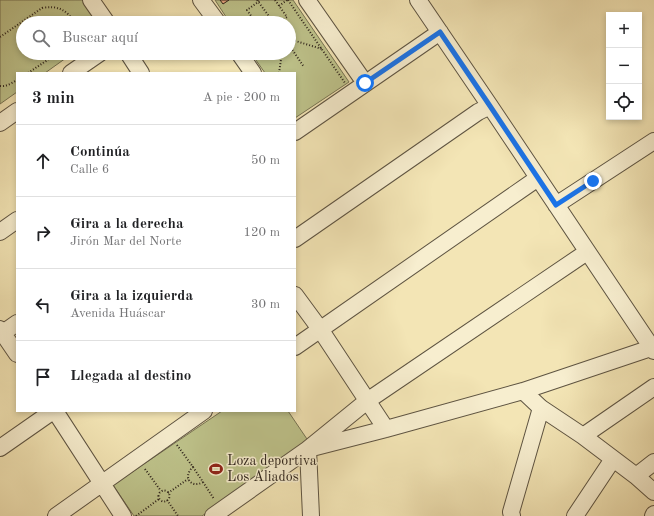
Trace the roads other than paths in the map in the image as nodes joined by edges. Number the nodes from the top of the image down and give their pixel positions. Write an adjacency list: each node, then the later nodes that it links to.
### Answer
1 (91, 0): 5 (street)
2 (201, 0): 6 (street)
3 (307, 0): 14 (street)
4 (418, 0): 7 (street)
5 (102, 16)
6 (213, 16)
7 (440, 32): 14 (street); 15 (street)
8 (90, 60): 11 (street)
9 (133, 60): 12 (street)
10 (244, 60): 13 (street)
11 (72, 72)
12 (140, 72)
13 (252, 72)
14 (365, 83): 18 (street)
15 (490, 106): 20 (street); 24 (street)
16 (16, 112): 17 (street)
17 (0, 123)
18 (296, 131)
19 (654, 141): 21 (street)
20 (538, 178): 21 (street); 28 (street)
21 (556, 205): 25 (street)
22 (16, 221): 23 (street)
23 (0, 232)
24 (296, 238)
25 (587, 252): 31 (street); 35 (street)
26 (296, 296): 28 (street)
27 (16, 324): 29 (street)
28 (320, 329): 30 (street); 35 (street)
29 (1, 332): 32 (street)
30 (296, 346)
31 (653, 349): 34 (street)
32 (16, 353)
33 (654, 387): 41 (street)
34 (523, 391): 36 (street); 40 (street)
35 (367, 401): 40 (street); 43 (street)
36 (541, 408): 41 (street); 53 (street)
37 (53, 412): 42 (street)
38 (55, 412): 47 (street)
39 (203, 412): 47 (street)
40 (386, 429): 43 (street)
41 (583, 436): 44 (street)
42 (0, 448)
43 (308, 449): 49 (street); 52 (street)
44 (613, 460): 46 (street); 54 (street)
45 (654, 462): 46 (street)
46 (636, 476): 48 (street)
47 (102, 484): 50 (street); 51 (street)
48 (654, 492)
49 (217, 513)
50 (56, 516)
51 (123, 516)
52 (311, 516)
53 (512, 516)
54 (575, 516)

